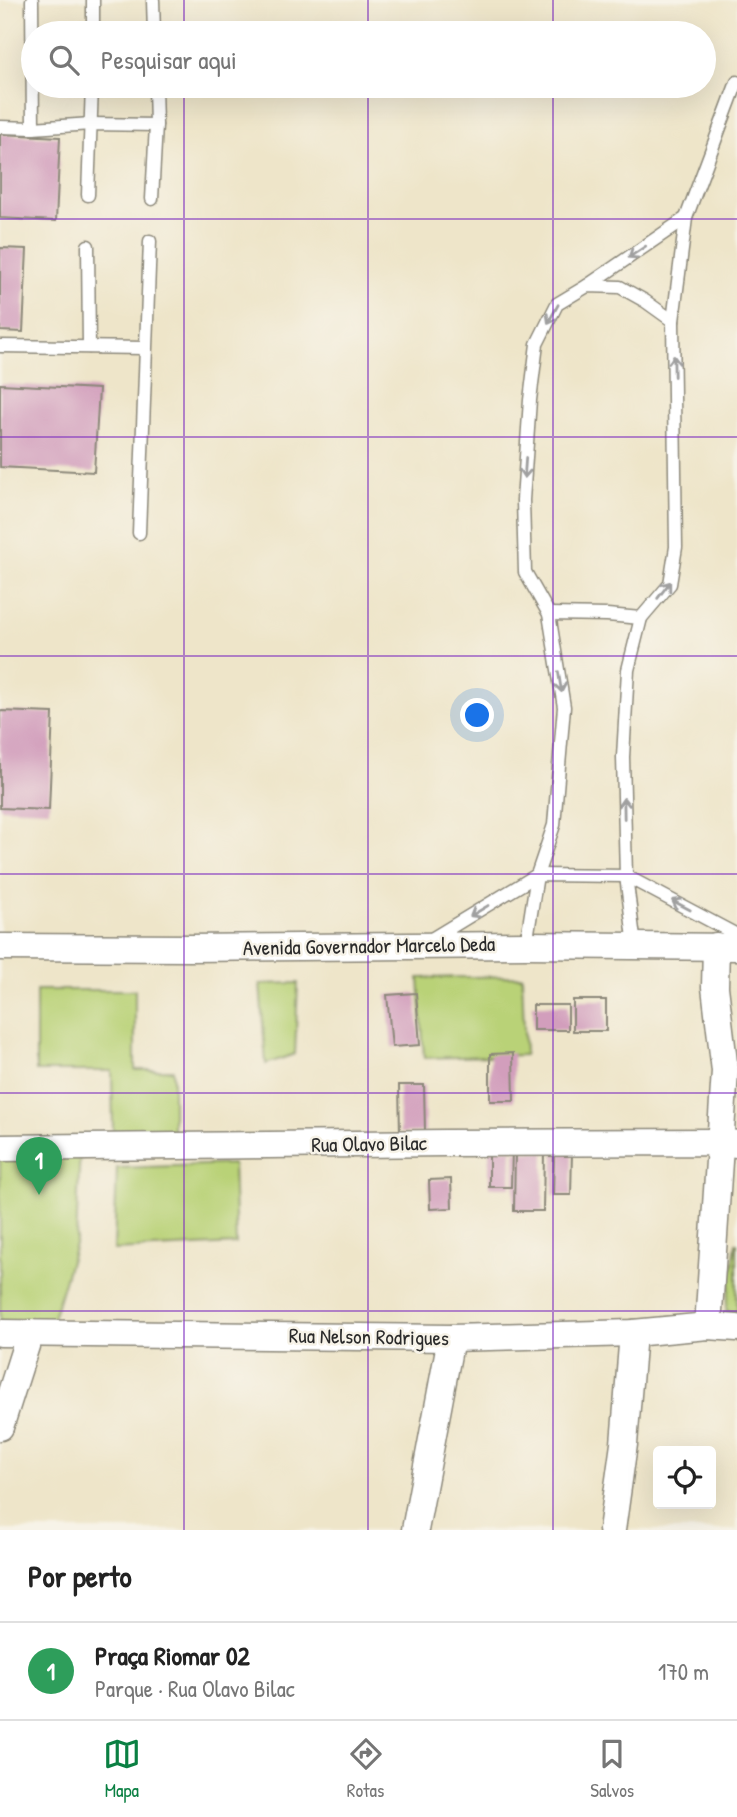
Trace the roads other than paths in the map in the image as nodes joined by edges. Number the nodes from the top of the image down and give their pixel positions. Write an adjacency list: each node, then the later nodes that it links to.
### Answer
1 (32, 0): 4 (lane)
2 (93, 0): 5 (lane)
3 (153, 0): 6 (lane)
4 (32, 21)
5 (93, 21)
6 (154, 21)
7 (737, 82): 17 (lane)
8 (33, 98): 14 (lane)
9 (92, 98): 11 (lane)
10 (155, 98): 12 (lane)
11 (91, 124): 12 (lane); 14 (lane); 15 (lane)
12 (156, 125): 16 (lane)
13 (0, 127): 14 (lane)
14 (33, 128)
15 (88, 195)
16 (152, 199)
17 (686, 218): 20 (lane, one-way to 20); 21 (lane)
18 (150, 242): 24 (lane)
19 (88, 246): 23 (lane)
20 (587, 286): 21 (lane); 26 (lane, one-way to 26)
21 (673, 321): 27 (lane, one-way to 21)
22 (0, 346): 23 (lane)
23 (89, 347): 24 (lane)
24 (145, 348): 25 (lane)
25 (139, 533)
26 (549, 614): 27 (lane); 28 (lane, one-way to 28)
27 (641, 618): 29 (lane, one-way to 27)
28 (537, 875): 29 (lane); 31 (lane); 32 (lane, one-way to 32)
29 (625, 876): 30 (lane, one-way to 29); 33 (lane)
30 (730, 943): 33 (street, Avenida Governador Marcelo Deda); 35 (street)
31 (526, 945): 32 (street, Avenida Governador Marcelo Deda); 33 (street, Avenida Governador Marcelo Deda)
32 (421, 946): 34 (street, Avenida Governador Marcelo Deda)
33 (635, 946)
34 (0, 947)
35 (728, 1143): 36 (street, Rua Olavo Bilac); 37 (street)
36 (0, 1148)
37 (708, 1325): 38 (street, Rua Nelson Rodrigues); 41 (street, Rua Nelson Rodrigues)
38 (737, 1328)
39 (0, 1333): 40 (street, Rua Nelson Rodrigues)
40 (30, 1333): 42 (street, Rua Nelson Rodrigues); 43 (street)
41 (634, 1333): 42 (street, Rua Nelson Rodrigues); 45 (street)
42 (451, 1338): 44 (street)
43 (0, 1427)
44 (415, 1530)
45 (612, 1530)

